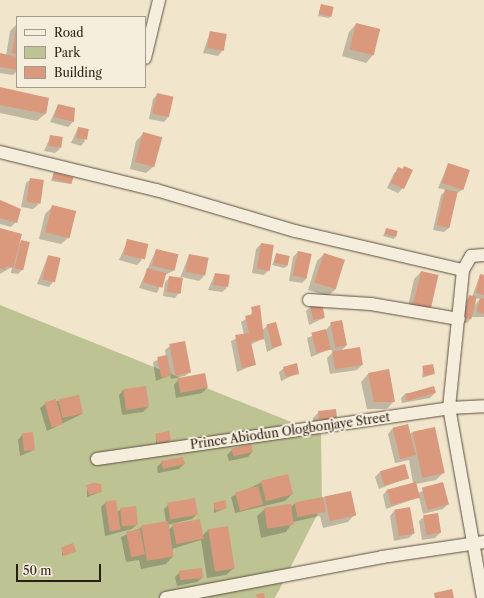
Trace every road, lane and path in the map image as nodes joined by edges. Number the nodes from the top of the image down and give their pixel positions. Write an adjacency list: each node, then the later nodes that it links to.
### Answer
1 (159, 0): 2 (street)
2 (146, 54)
3 (0, 152): 5 (street)
4 (484, 255): 5 (street)
5 (463, 270): 7 (street)
6 (309, 300): 7 (street)
7 (459, 319): 9 (street)
8 (484, 406): 9 (street, Prince Abiodun Ologbonjaye Street)
9 (449, 408): 10 (street, Prince Abiodun Ologbonjaye Street); 11 (street)
10 (97, 459)
11 (479, 543): 12 (street); 13 (street)
12 (166, 598)
13 (483, 598)

